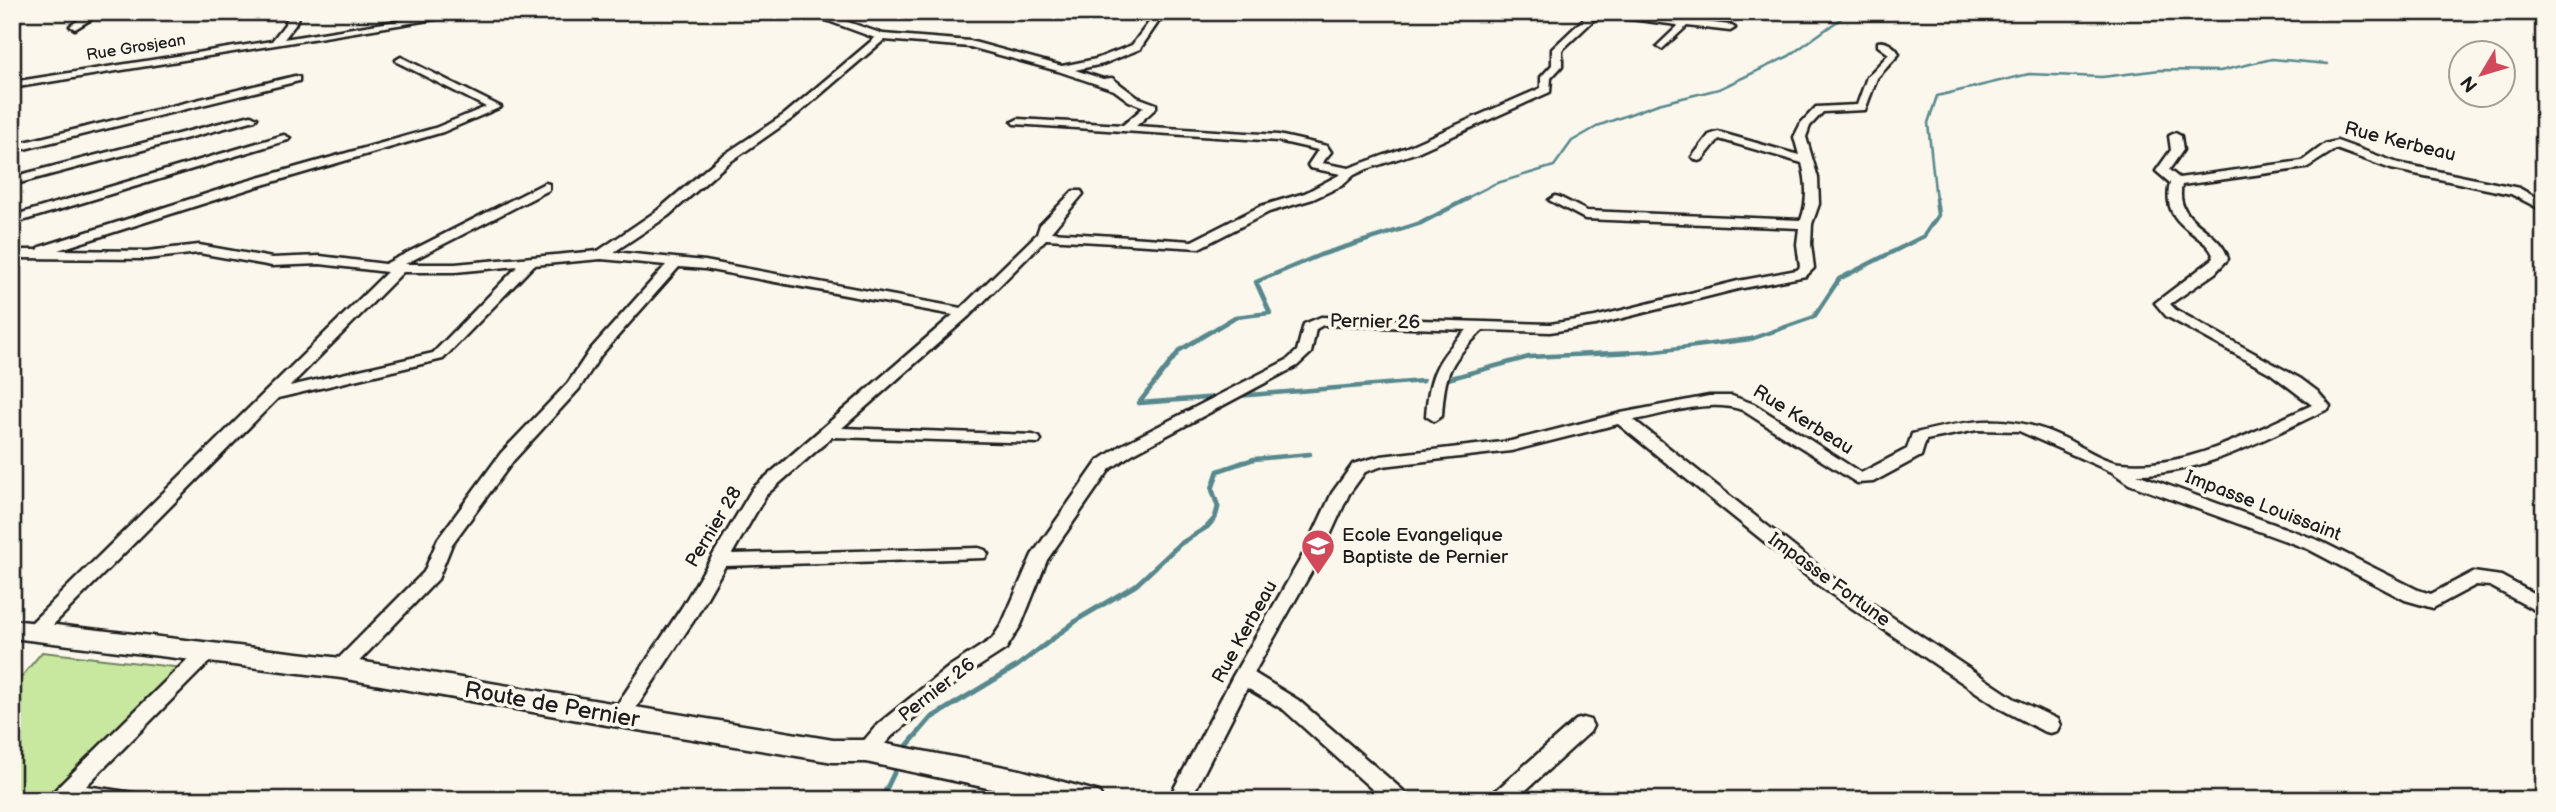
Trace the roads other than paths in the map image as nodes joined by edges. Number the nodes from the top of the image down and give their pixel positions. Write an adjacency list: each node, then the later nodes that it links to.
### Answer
1 (71, 12): 7 (street)
2 (295, 12): 12 (street)
3 (473, 12): 12 (street, Rue Grosjean)
4 (809, 12): 11 (street)
5 (1183, 12): 16 (street)
6 (1597, 12): 8 (street); 29 (street)
7 (83, 13): 9 (street)
8 (1681, 22): 10 (street); 14 (street)
9 (75, 26)
10 (1730, 28)
11 (882, 37): 17 (street); 41 (street)
12 (276, 42): 19 (street, Rue Grosjean)
13 (1882, 44): 28 (street, Pernier 26)
14 (1662, 46)
15 (401, 60): 40 (street)
16 (1099, 62): 17 (street); 20 (street)
17 (1062, 69): 20 (street)
18 (295, 79): 26 (street)
19 (12, 85)
20 (1115, 87): 23 (street)
21 (251, 118): 30 (street)
22 (1018, 122): 23 (street)
23 (1126, 128): 29 (street)
24 (2175, 136): 31 (street)
25 (284, 138): 36 (street)
26 (12, 149)
27 (1698, 157): 28 (street)
28 (1807, 161): 37 (street, Pernier 26)
29 (1350, 172): 38 (street)
30 (12, 181)
31 (2176, 182): 35 (street, Rue Kerbeau); 52 (street, Rue Kerbeau)
32 (545, 187): 44 (street)
33 (1077, 194): 38 (street, Pernier 28)
34 (1555, 200): 37 (street)
35 (2544, 206)
36 (12, 220)
37 (1806, 224): 46 (street, Pernier 26)
38 (1043, 235): 45 (street, Pernier 28)
39 (12, 254): 40 (street)
40 (29, 254): 44 (street)
41 (601, 255): 42 (street); 43 (street)
42 (676, 262): 45 (street); 58 (street)
43 (529, 263): 44 (street); 47 (street)
44 (393, 268): 47 (street)
45 (964, 313): 50 (street, Pernier 28)
46 (1480, 325): 48 (street); 63 (street, Pernier 26)
47 (270, 395): 56 (street)
48 (1434, 416)
49 (1621, 418): 52 (street, Rue Kerbeau); 59 (street, Rue Kerbeau); 61 (street, Impasse Fortune)
50 (828, 432): 51 (street); 54 (street, Pernier 28)
51 (1032, 440)
52 (2117, 468): 55 (street, Impasse Louissaint)
53 (979, 554): 54 (street)
54 (719, 560): 60 (street, Pernier 28)
55 (2544, 608)
56 (23, 630): 57 (street, Route de Pernier)
57 (207, 652): 58 (street, Route de Pernier); 64 (street)
58 (341, 668): 60 (street, Route de Pernier)
59 (1242, 676): 67 (street, Rue Kerbeau); 68 (street)
60 (619, 718): 63 (street, Route de Pernier)
61 (2050, 725)
62 (1583, 726): 69 (street)
63 (866, 751): 66 (street, Route de Pernier)
64 (62, 796): 65 (street)
65 (132, 800)
66 (1089, 800)
67 (1179, 800)
68 (1399, 800)
69 (1500, 800)

